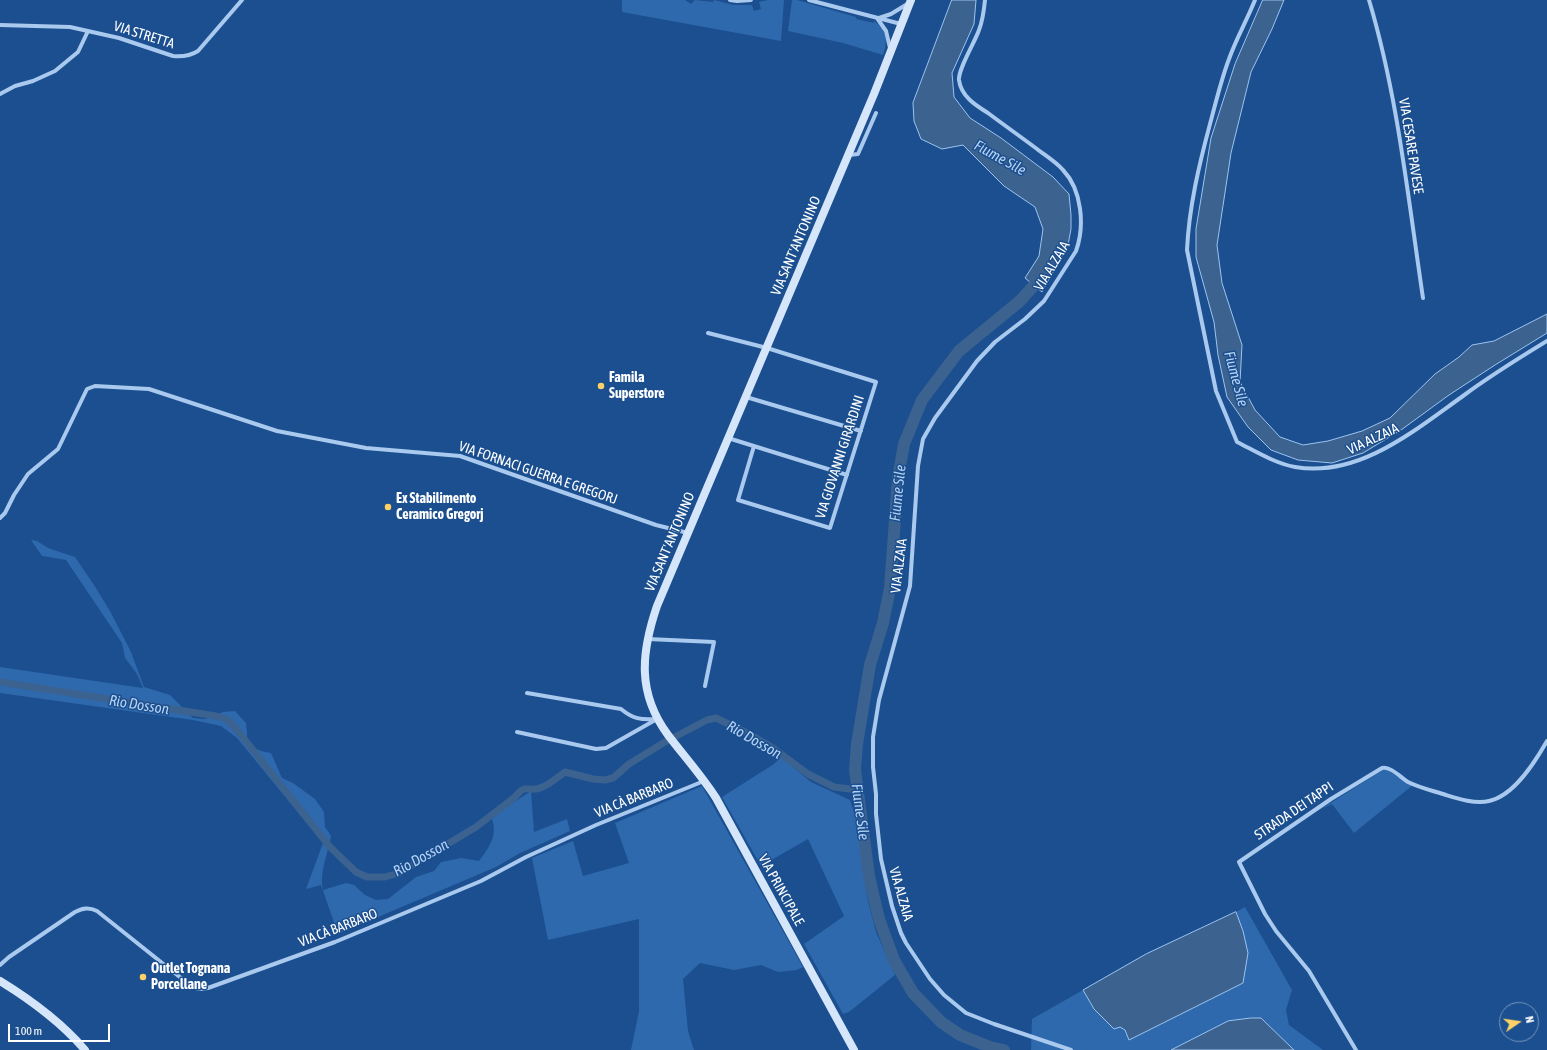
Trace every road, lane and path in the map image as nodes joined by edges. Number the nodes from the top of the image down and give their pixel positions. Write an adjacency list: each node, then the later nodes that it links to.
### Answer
1 (242, 0): 12 (street, VIA STRETTA)
2 (730, 0): 3 (street)
3 (751, 0)
4 (809, 0): 9 (street)
5 (985, 0): 40 (street, VIA ALZAIA)
6 (1255, 0): 19 (street, VIA ALZAIA)
7 (1369, 0): 17 (street, VIA CESARE PAVESE)
8 (910, 1): 9 (street); 10 (main road, VIA SANT'ANTONINO)
9 (878, 18): 10 (street); 13 (street)
10 (902, 24): 13 (main road, VIA SANT'ANTONINO)
11 (0, 25): 12 (street, VIA STRETTA)
12 (88, 31): 14 (street)
13 (891, 53): 16 (main road, VIA SANT'ANTONINO)
14 (0, 94)
15 (876, 113): 16 (street, VIA SANT'ANTONINO)
16 (849, 155): 20 (main road, VIA SANT'ANTONINO)
17 (1423, 298)
18 (708, 333): 20 (street)
19 (1547, 341)
20 (767, 348): 21 (main road, VIA SANT'ANTONINO); 22 (street, VIA GIOVANNI GIRARDINI)
21 (746, 397): 22 (street); 23 (main road, VIA SANT'ANTONINO)
22 (861, 431): 25 (street, VIA GIOVANNI GIRARDINI)
23 (728, 438): 24 (street); 27 (main road, VIA SANT'ANTONINO)
24 (754, 446): 25 (street); 25 (street, VIA GIOVANNI GIRARDINI)
25 (847, 475)
26 (0, 518): 27 (street, VIA FORNACI GUERRA E GREGORJ)
27 (688, 533): 28 (main road, VIA SANT'ANTONINO)
28 (647, 638): 29 (street); 31 (main road, VIA SANT'ANTONINO)
29 (705, 686)
30 (527, 693): 31 (street)
31 (658, 719): 32 (street); 34 (main road, VIA SANT'ANTONINO)
32 (517, 732)
33 (1547, 740): 41 (street, STRADA DEI TAPPI)
34 (678, 748): 35 (main road, VIA PRINCIPALE)
35 (704, 781): 36 (street, VIA CÀ BARBARO); 39 (main road, VIA PRINCIPALE)
36 (0, 965)
37 (0, 981): 38 (main road)
38 (85, 1050)
39 (854, 1050)
40 (1070, 1050)
41 (1356, 1050)

